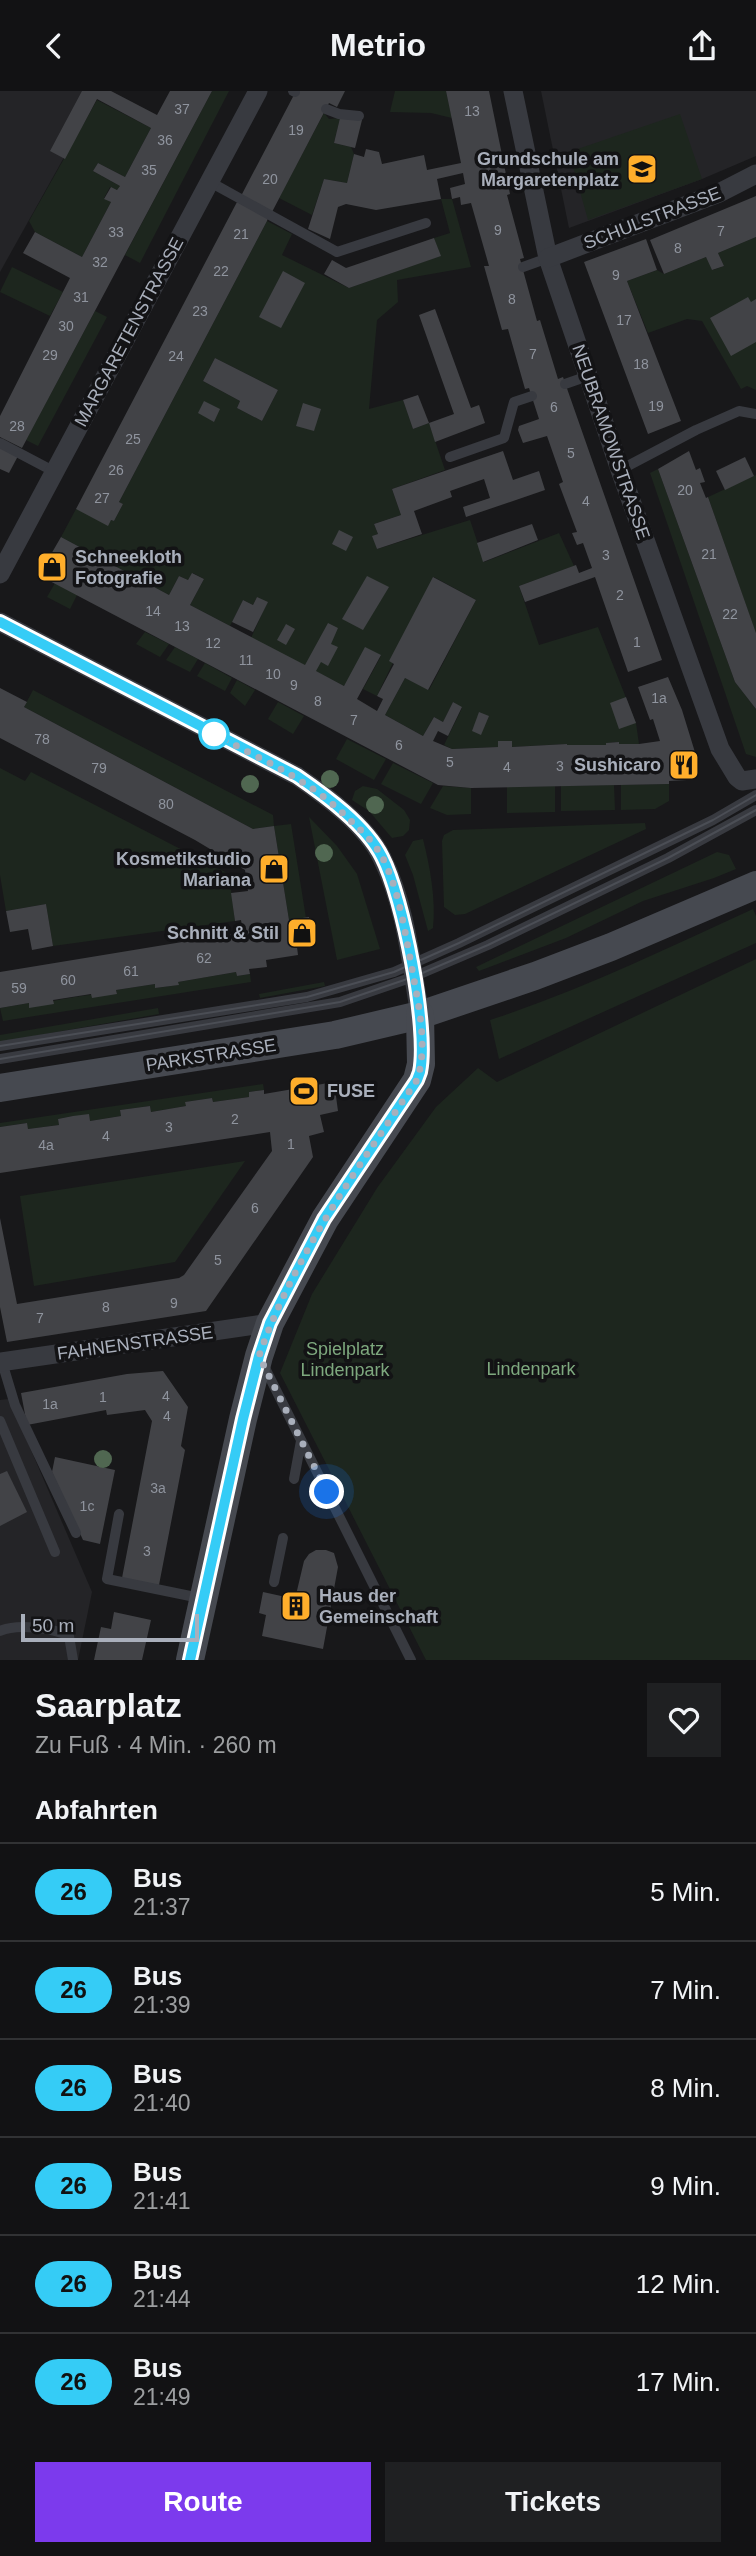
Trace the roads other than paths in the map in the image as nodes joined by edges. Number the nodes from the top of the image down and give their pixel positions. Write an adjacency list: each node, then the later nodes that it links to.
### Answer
1 (258, 91): 6 (street, MARGARETENSTRASSE)
2 (513, 91): 8 (street, NEUBRAMOWSTRASSE)
3 (326, 109): 4 (lane)
4 (359, 116)
5 (756, 174): 8 (street, SCHULSTRASSE)
6 (210, 182): 7 (lane); 17 (street, MARGARETENSTRASSE)
7 (426, 223)
8 (548, 258): 9 (lane); 10 (street, NEUBRAMOWSTRASSE)
9 (523, 267)
10 (588, 376): 11 (lane); 16 (street, NEUBRAMOWSTRASSE)
11 (565, 384)
12 (532, 396): 15 (lane)
13 (756, 414): 16 (lane)
14 (0, 443): 17 (lane)
15 (450, 457)
16 (620, 470): 20 (street, NEUBRAMOWSTRASSE)
17 (55, 472): 18 (street, MARGARETENSTRASSE)
18 (0, 574)
19 (0, 622): 23 (street)
20 (751, 785): 23 (lane)
21 (756, 810): 23 (lane)
22 (756, 885): 24 (main road, PARKSTRASSE)
23 (412, 971): 24 (street); 25 (lane); 26 (lane)
24 (420, 1015): 27 (main road, PARKSTRASSE); 28 (main road)
25 (0, 1046)
26 (0, 1059)
27 (0, 1088)
28 (270, 1323): 29 (main road); 30 (street, FAHNENSTRASSE)
29 (259, 1356): 32 (lane); 39 (main road)
30 (1, 1362): 35 (lane)
31 (0, 1421): 37 (lane)
32 (301, 1440): 33 (lane); 43 (lane)
33 (294, 1479)
34 (119, 1514): 39 (lane)
35 (76, 1533)
36 (282, 1538): 38 (lane)
37 (55, 1552)
38 (274, 1583)
39 (204, 1599): 42 (main road)
40 (0, 1631): 41 (lane)
41 (74, 1660)
42 (190, 1660)
43 (411, 1660)

